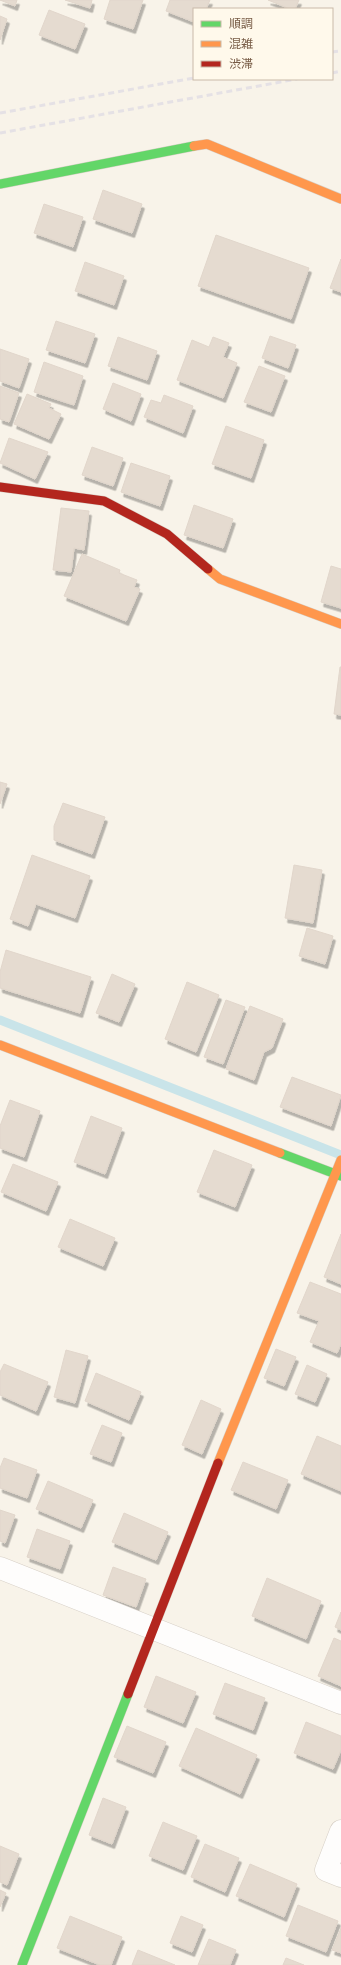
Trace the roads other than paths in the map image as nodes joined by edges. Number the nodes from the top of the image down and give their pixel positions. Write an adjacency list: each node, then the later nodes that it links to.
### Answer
1 (0, 184): 2 (street)
2 (341, 199)
3 (0, 488): 4 (street)
4 (341, 624)
5 (0, 1045): 7 (street)
6 (341, 1160): 7 (street)
7 (338, 1175): 9 (street)
8 (0, 1568): 9 (street)
9 (155, 1628): 10 (street); 13 (street)
10 (341, 1703)
11 (341, 1831): 12 (street)
12 (341, 1876)
13 (22, 1965)

